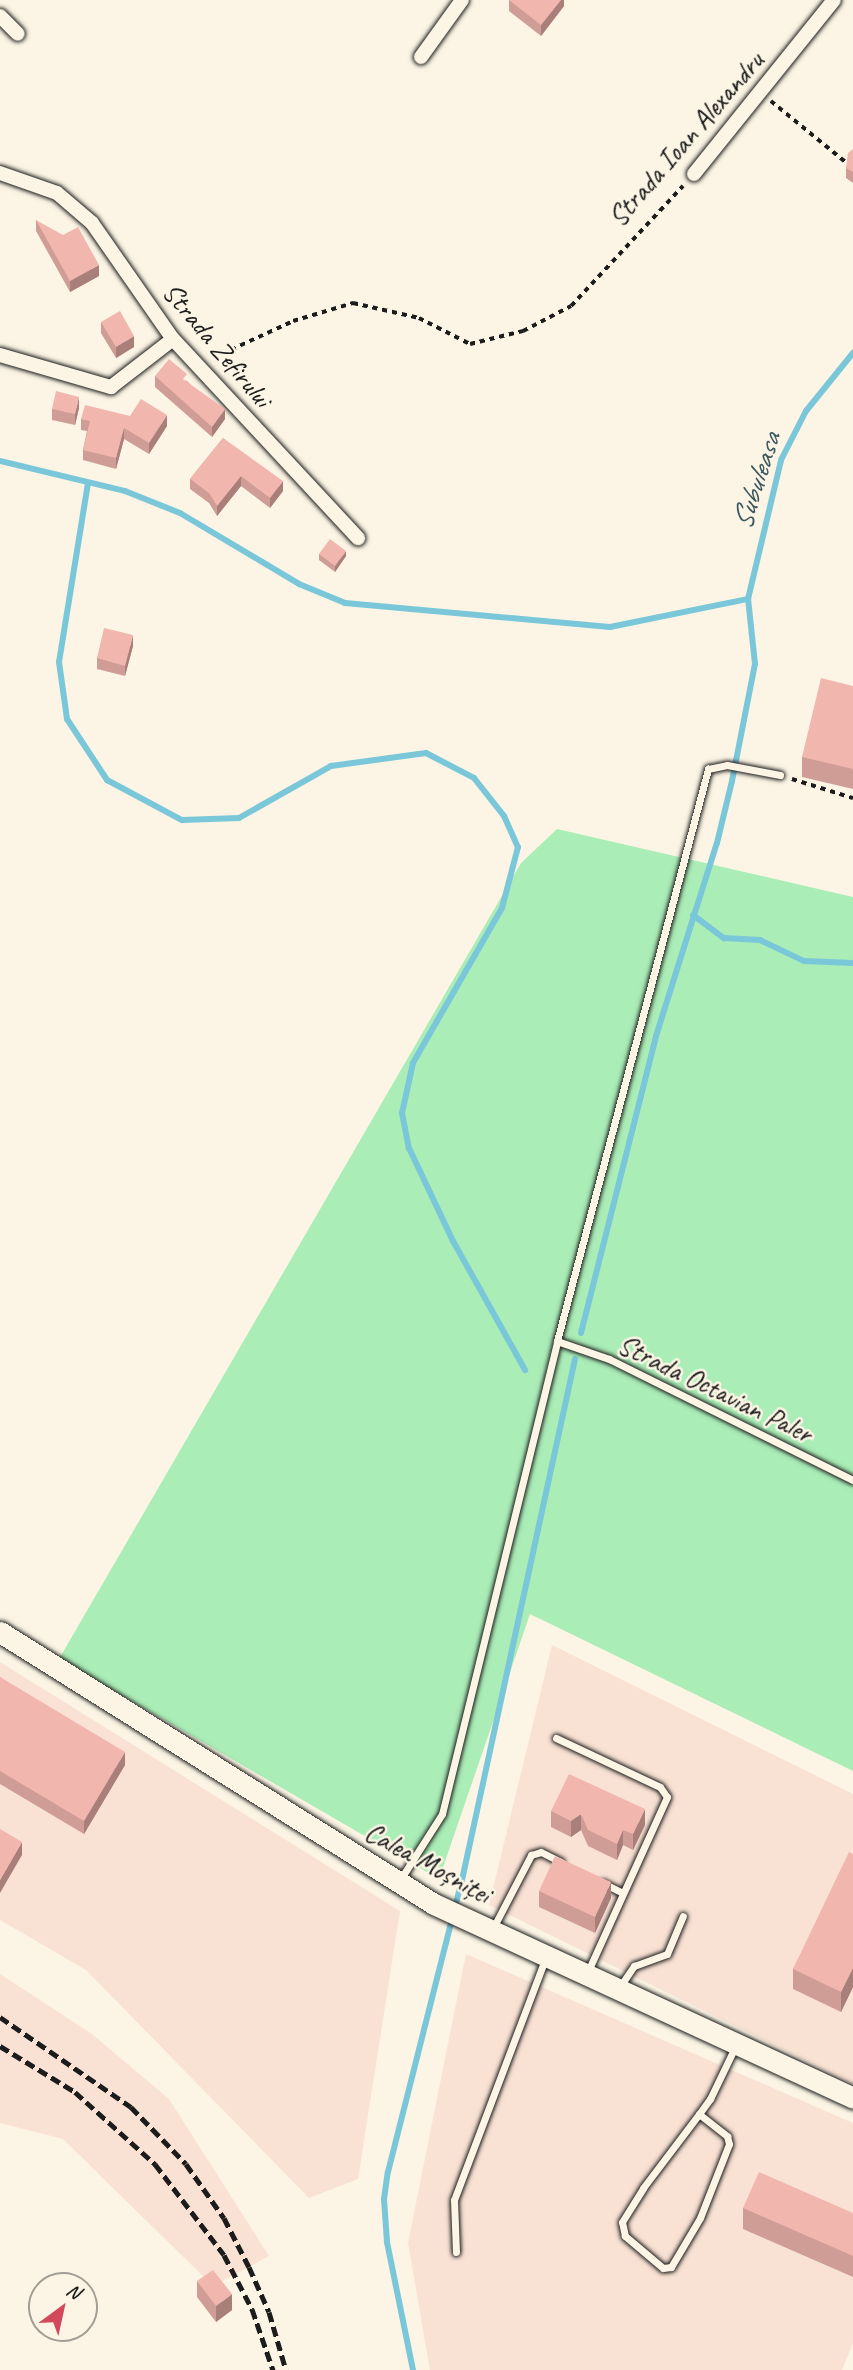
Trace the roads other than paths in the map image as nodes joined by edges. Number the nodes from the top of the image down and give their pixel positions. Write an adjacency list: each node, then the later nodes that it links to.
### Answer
1 (462, 0): 5 (street)
2 (834, 0): 7 (street, Strada Ioan Alexandru)
3 (0, 16): 4 (street)
4 (18, 34)
5 (421, 57)
6 (0, 173): 8 (street, Strada Zefirului)
7 (694, 174)
8 (173, 339): 9 (street); 10 (street, Strada Zefirului)
9 (0, 355)
10 (358, 538)
11 (780, 775): 12 (lane)
12 (557, 1341): 13 (lane, Strada Octavian Paler); 18 (lane)
13 (853, 1480)
14 (0, 1632): 18 (street, Calea Moșniței)
15 (556, 1738): 19 (lane)
16 (576, 1870): 21 (lane)
17 (588, 1875): 19 (lane)
18 (398, 1883): 21 (street, Calea Moșniței)
19 (623, 1893): 23 (lane)
20 (683, 1916): 24 (lane)
21 (492, 1930): 22 (street, Calea Moșniței)
22 (546, 1955): 23 (street, Calea Moșniței); 28 (lane)
23 (587, 1973): 24 (street, Calea Moșniței)
24 (619, 1988): 25 (street, Calea Moșniței)
25 (737, 2043): 26 (street, Calea Moșniței); 27 (lane)
26 (853, 2098)
27 (699, 2113): 27 (lane)
28 (456, 2252)

